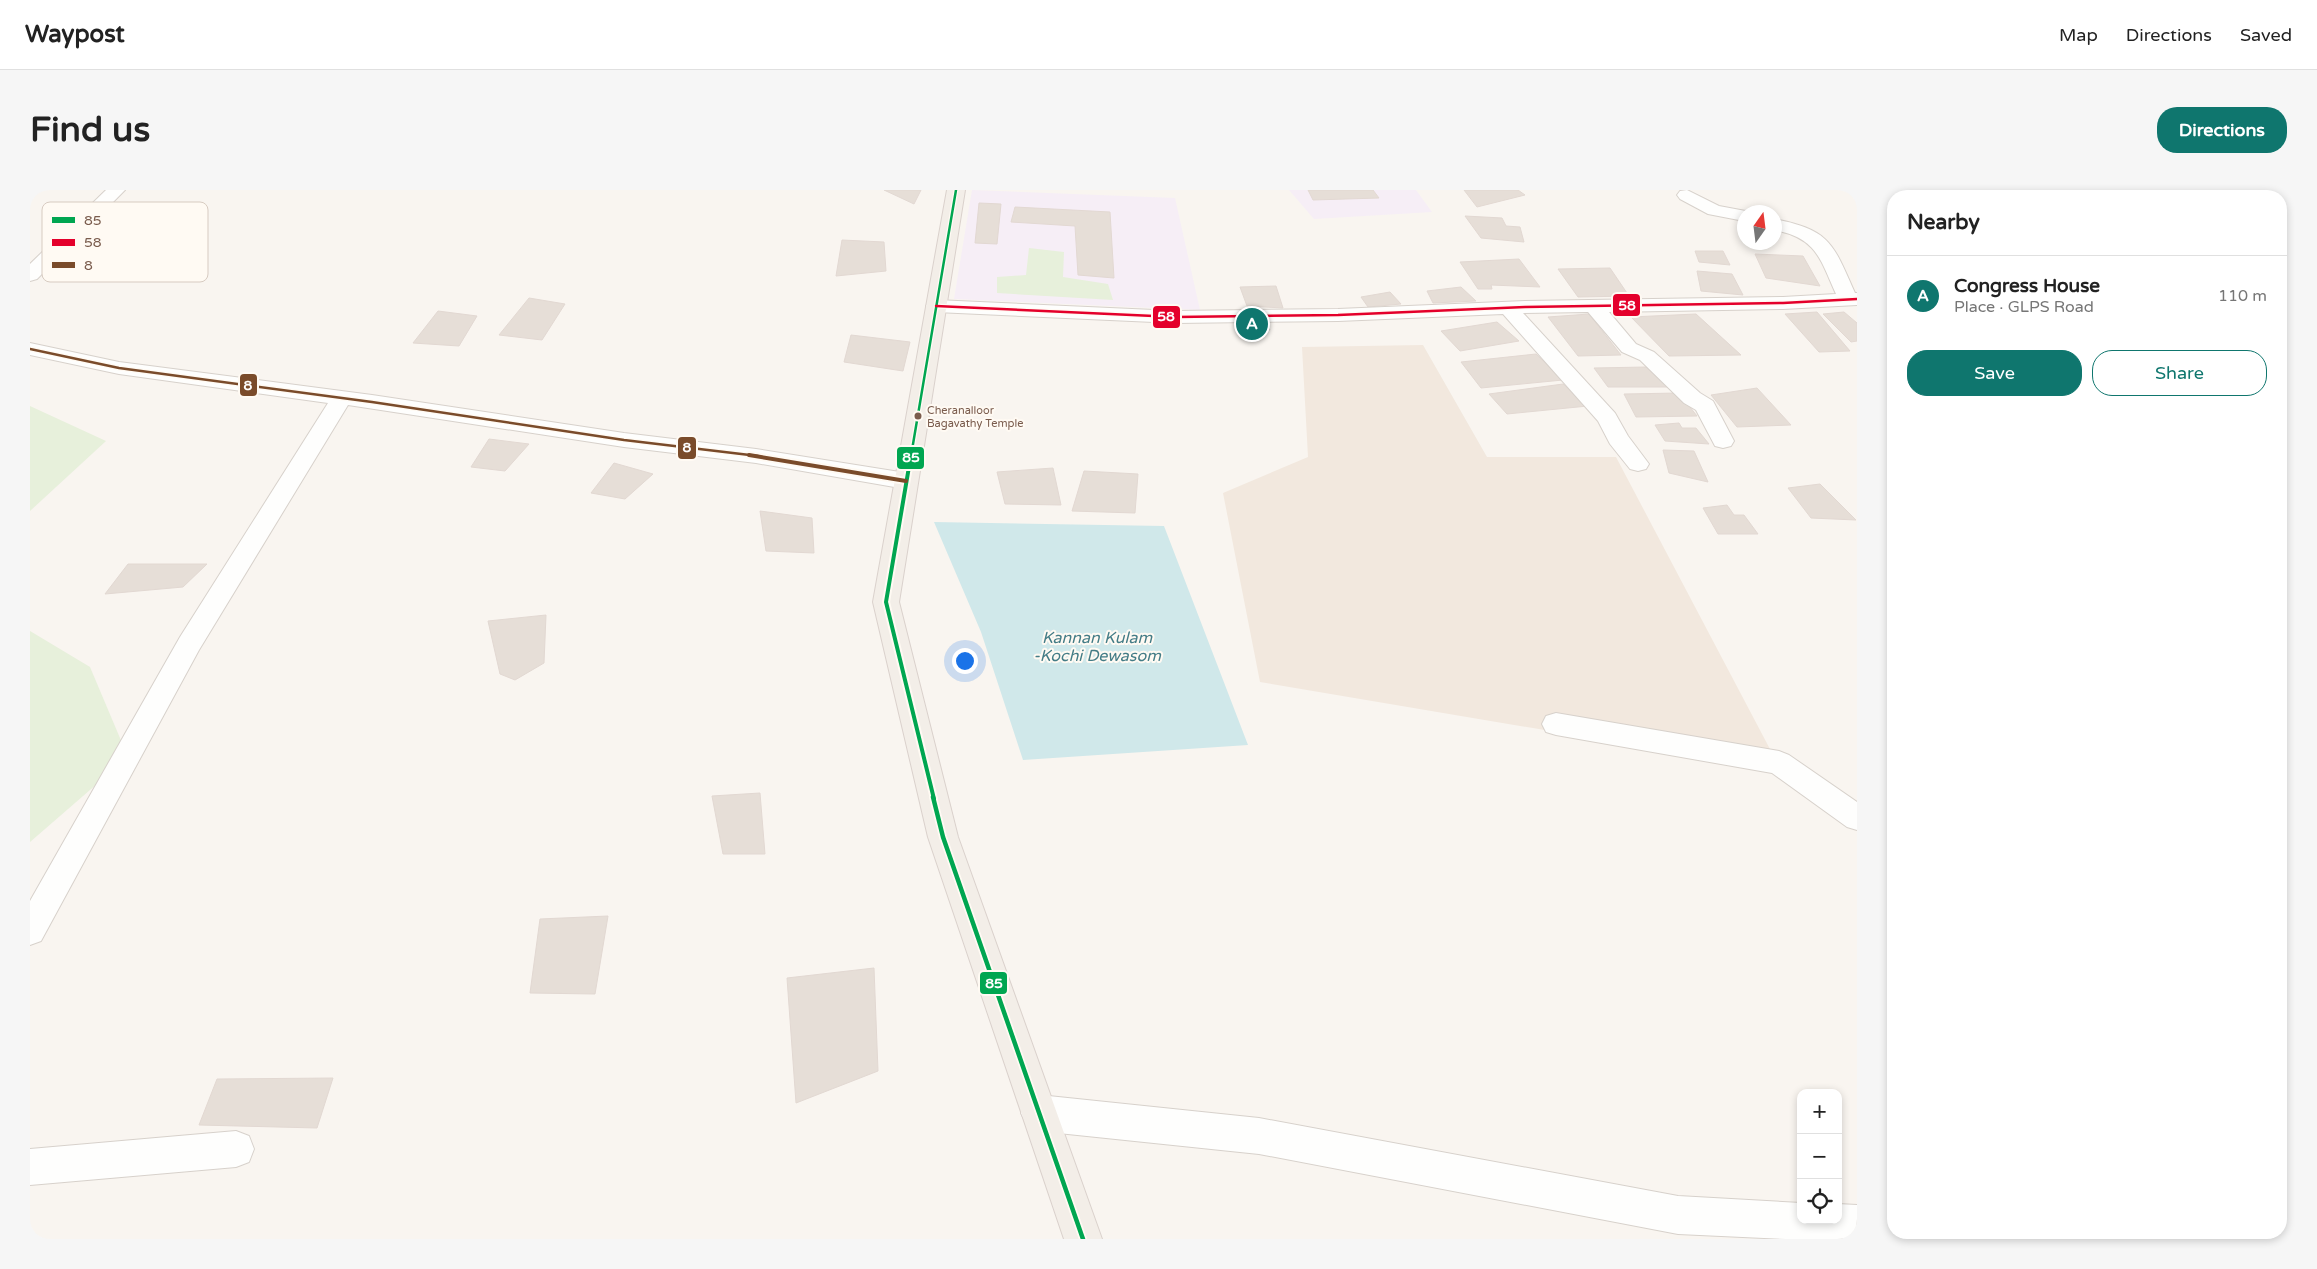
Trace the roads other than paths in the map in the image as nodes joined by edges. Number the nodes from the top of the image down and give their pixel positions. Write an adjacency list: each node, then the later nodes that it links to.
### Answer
1 (116, 190): 4 (street)
2 (956, 190): 10 (main road)
3 (1686, 196): 5 (street)
4 (104, 202)
5 (1737, 215)
6 (1782, 226): 9 (street)
7 (42, 263): 8 (street)
8 (30, 275)
9 (1852, 299): 11 (street)
10 (936, 306): 12 (street); 17 (main road)
11 (1594, 306): 12 (street); 15 (street)
12 (1508, 308): 16 (street)
13 (30, 349): 14 (street)
14 (342, 398): 17 (street); 20 (street)
15 (1723, 441)
16 (1638, 464)
17 (906, 481): 21 (main road)
18 (1556, 724): 19 (street)
19 (1857, 818)
20 (30, 931)
21 (1039, 1113): 24 (street); 25 (main road)
22 (236, 1149): 23 (street)
23 (30, 1167)
24 (1857, 1224)
25 (1083, 1239)

